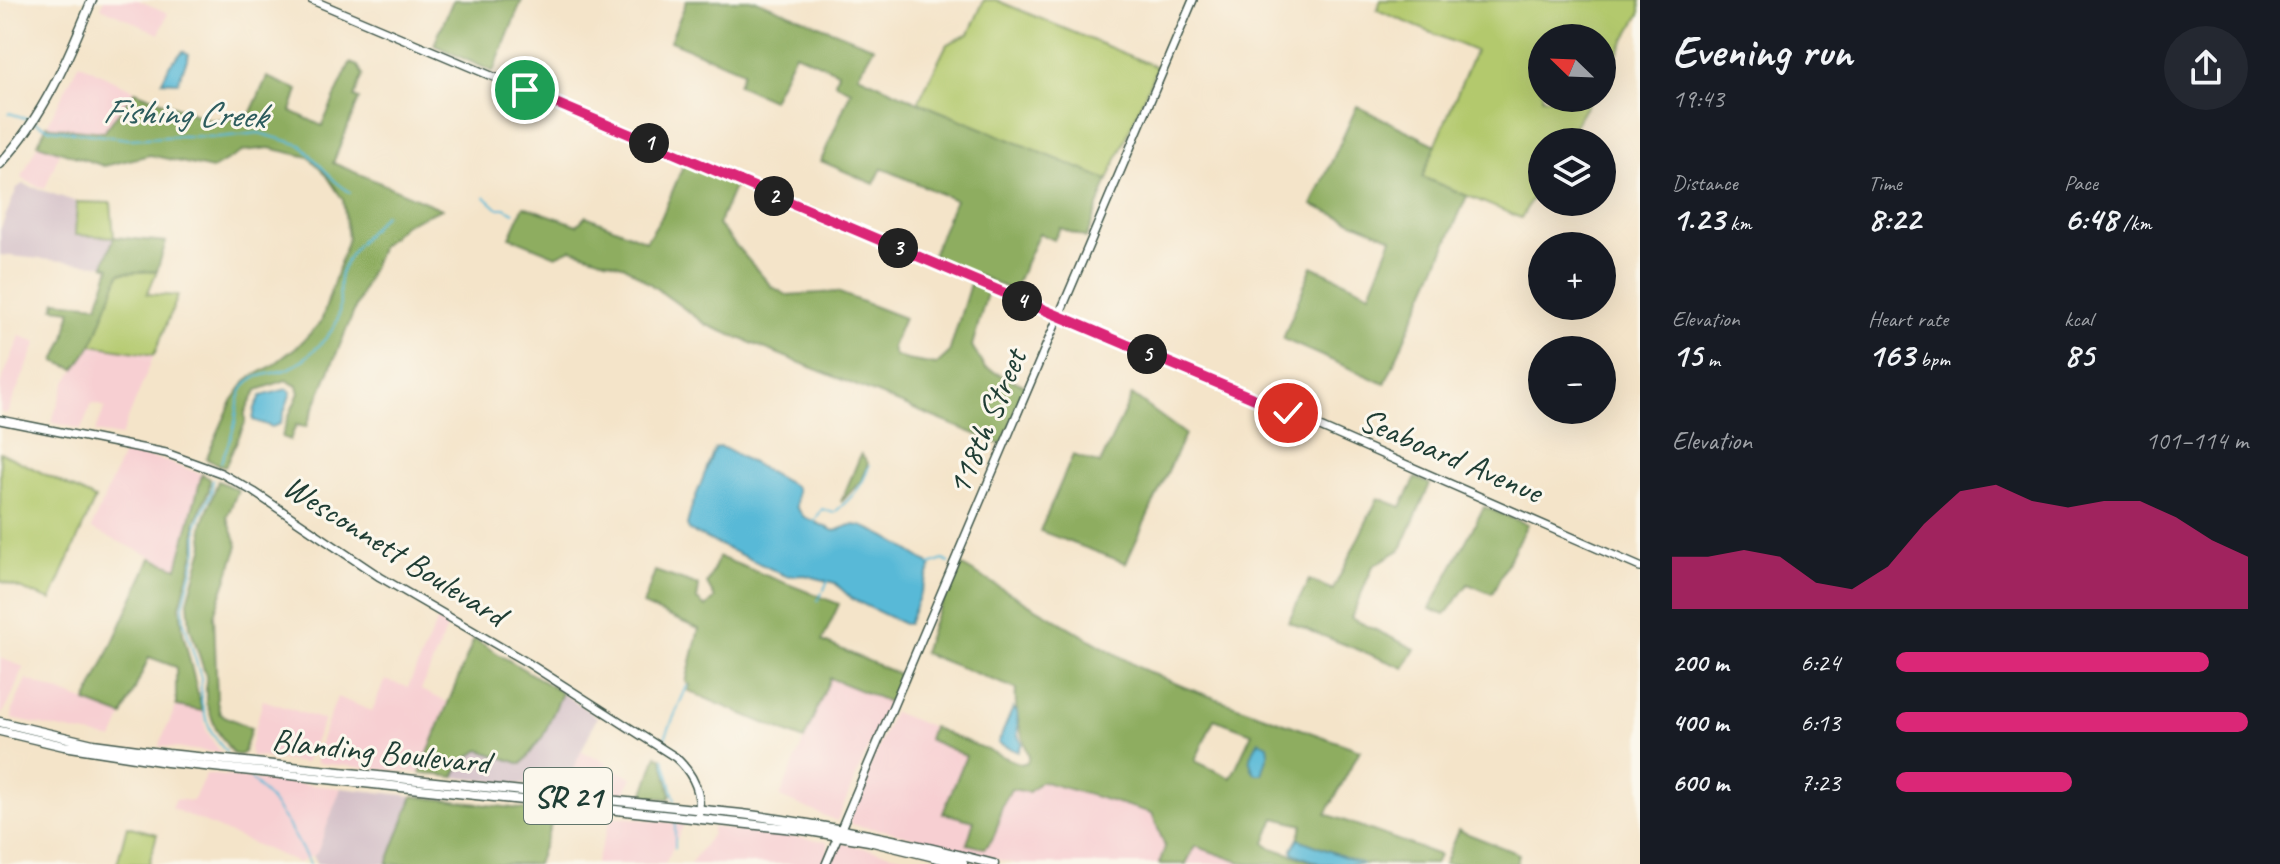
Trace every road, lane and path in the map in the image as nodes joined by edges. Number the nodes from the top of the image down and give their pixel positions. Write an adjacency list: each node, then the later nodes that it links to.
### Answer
1 (92, 0): 4 (main road)
2 (312, 0): 5 (street, Seaboard Avenue)
3 (1193, 0): 5 (street, 118th Street)
4 (0, 164)
5 (1059, 316): 7 (street, Seaboard Avenue); 14 (street, 118th Street)
6 (0, 420): 13 (street, Wesconnett Boulevard)
7 (1640, 567)
8 (0, 722): 10 (main road, Blanding Boulevard / SR 21)
9 (0, 731): 10 (main road, Blanding Boulevard / SR 21)
10 (381, 781): 11 (main road, Blanding Boulevard / SR 21); 12 (main road, Blanding Boulevard / SR 21)
11 (485, 788): 12 (main road); 13 (main road, Blanding Boulevard / SR 21)
12 (437, 790): 13 (main road, Blanding Boulevard / SR 21)
13 (699, 814): 14 (main road, Blanding Boulevard / SR 21)
14 (839, 832): 15 (street, 118th Street); 16 (main road, Blanding Boulevard / SR 21); 17 (main road, Blanding Boulevard / SR 21)
15 (826, 864)
16 (963, 864)
17 (994, 864)

